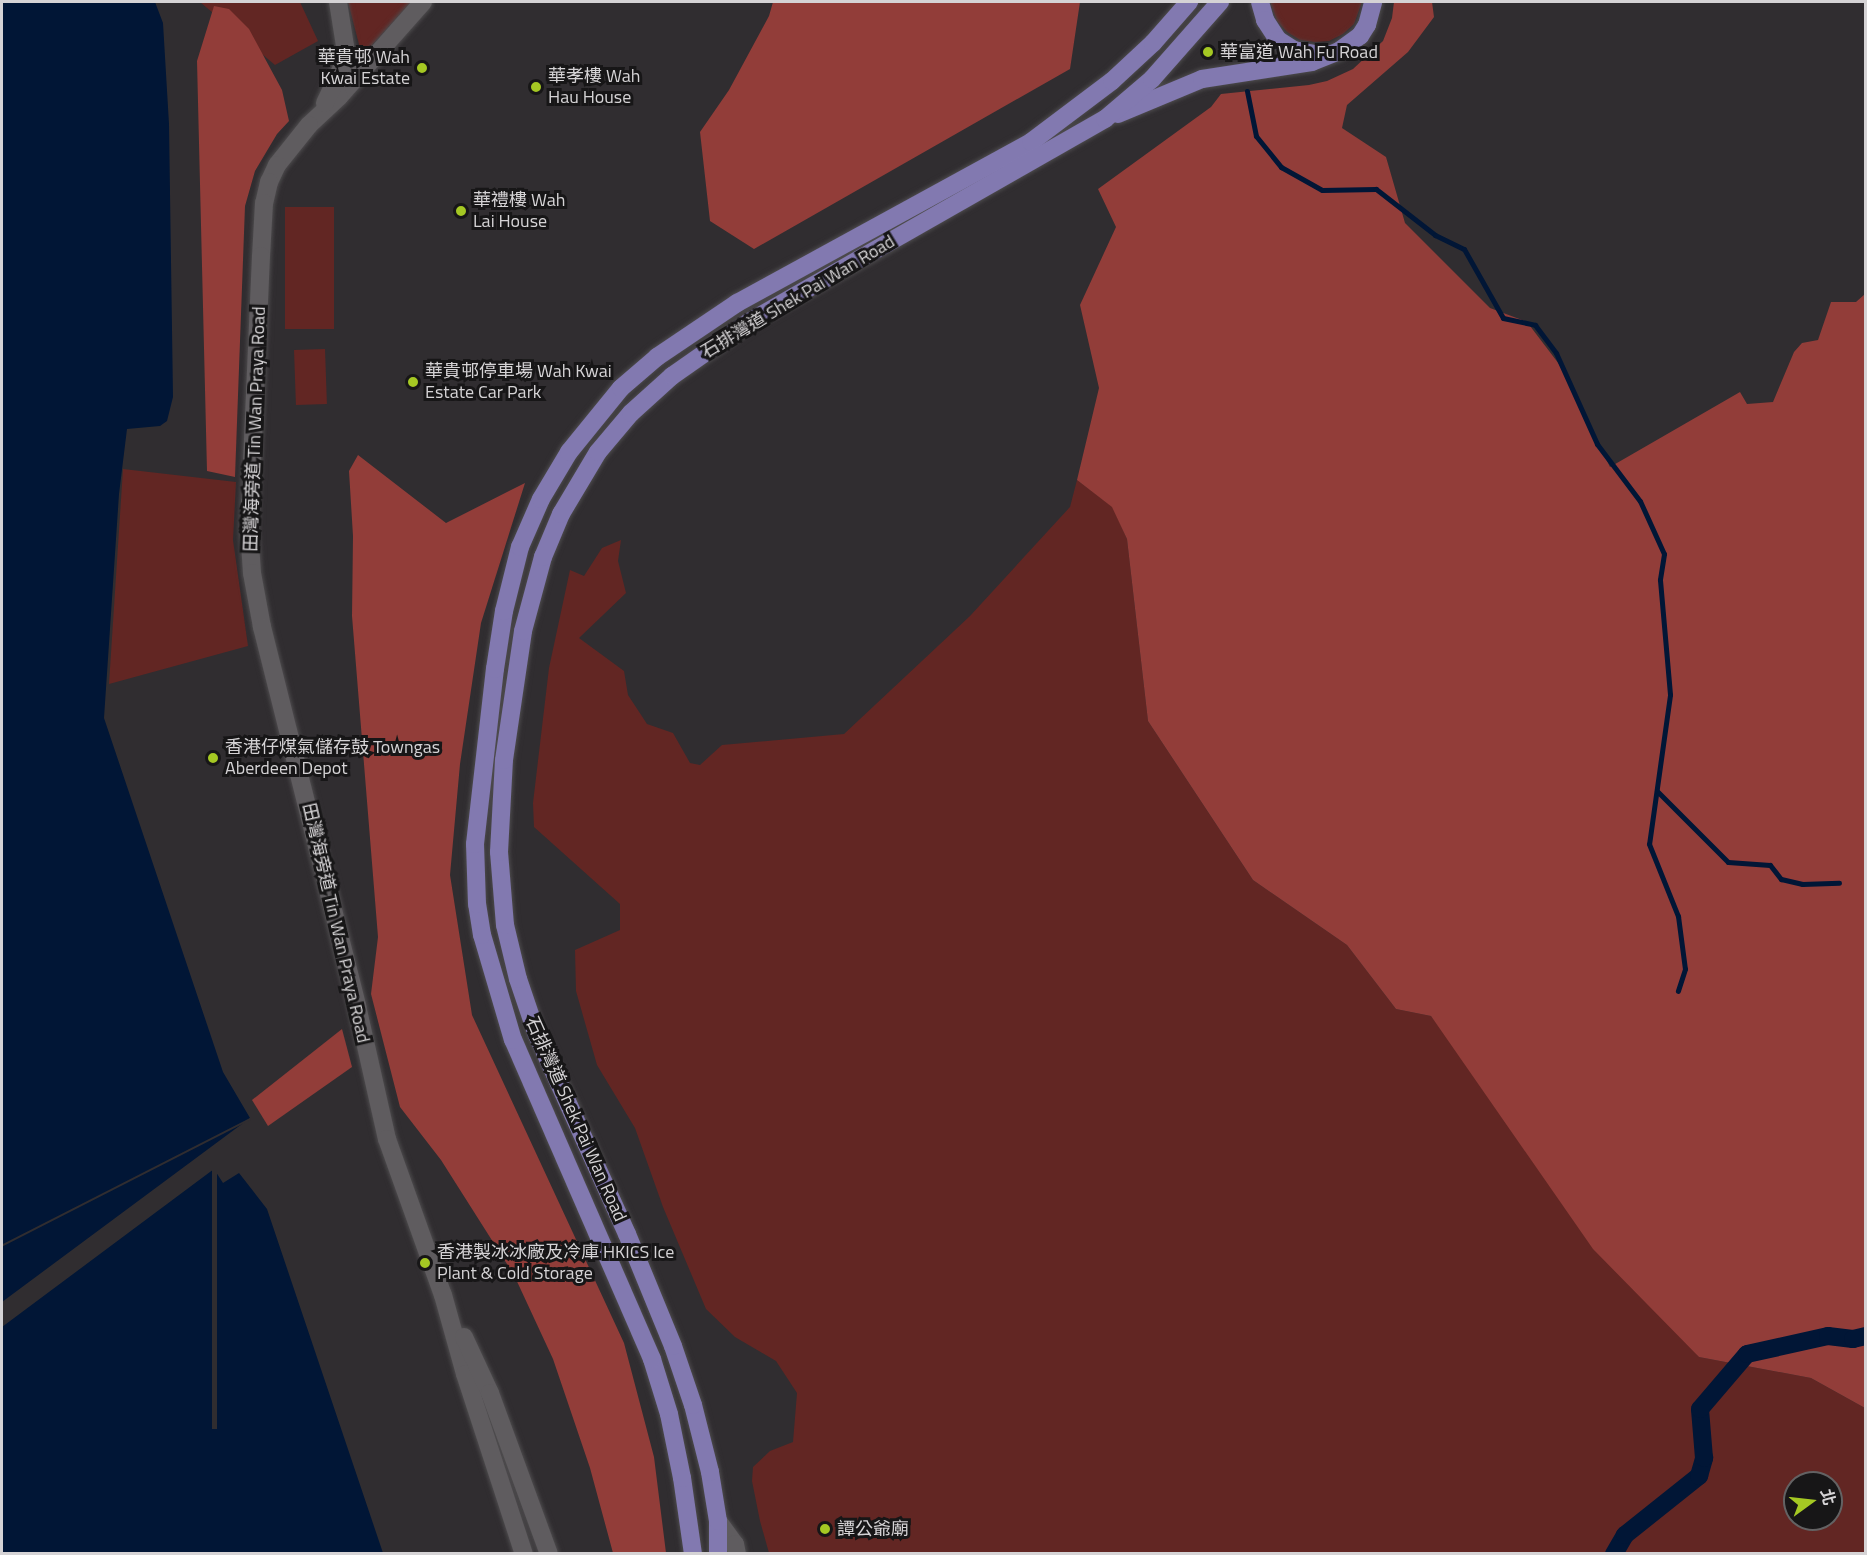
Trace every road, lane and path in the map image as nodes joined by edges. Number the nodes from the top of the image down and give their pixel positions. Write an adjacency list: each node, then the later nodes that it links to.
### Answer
1 (338, 2): 8 (street, 田灣海旁道 Tin Wan Praya Road)
2 (423, 2): 8 (street, 田灣海旁道 Tin Wan Praya Road)
3 (1189, 2): 14 (main road, 石排灣道 Shek Pai Wan Road)
4 (1220, 2): 9 (main road, 石排灣道 Shek Pai Wan Road)
5 (1260, 2): 7 (main road)
6 (1373, 2): 7 (main road)
7 (1339, 51): 9 (main road)
8 (321, 112): 10 (street, 田灣海旁道 Tin Wan Praya Road)
9 (1104, 119): 11 (main road, 石排灣道 Shek Pai Wan Road)
10 (443, 1295): 12 (street, 田灣海旁道 Tin Wan Praya Road); 13 (street)
11 (718, 1521): 15 (main road); 16 (street, 石排灣道 Shek Pai Wan Road)
12 (524, 1554)
13 (549, 1554)
14 (693, 1554)
15 (718, 1554)
16 (737, 1554)

